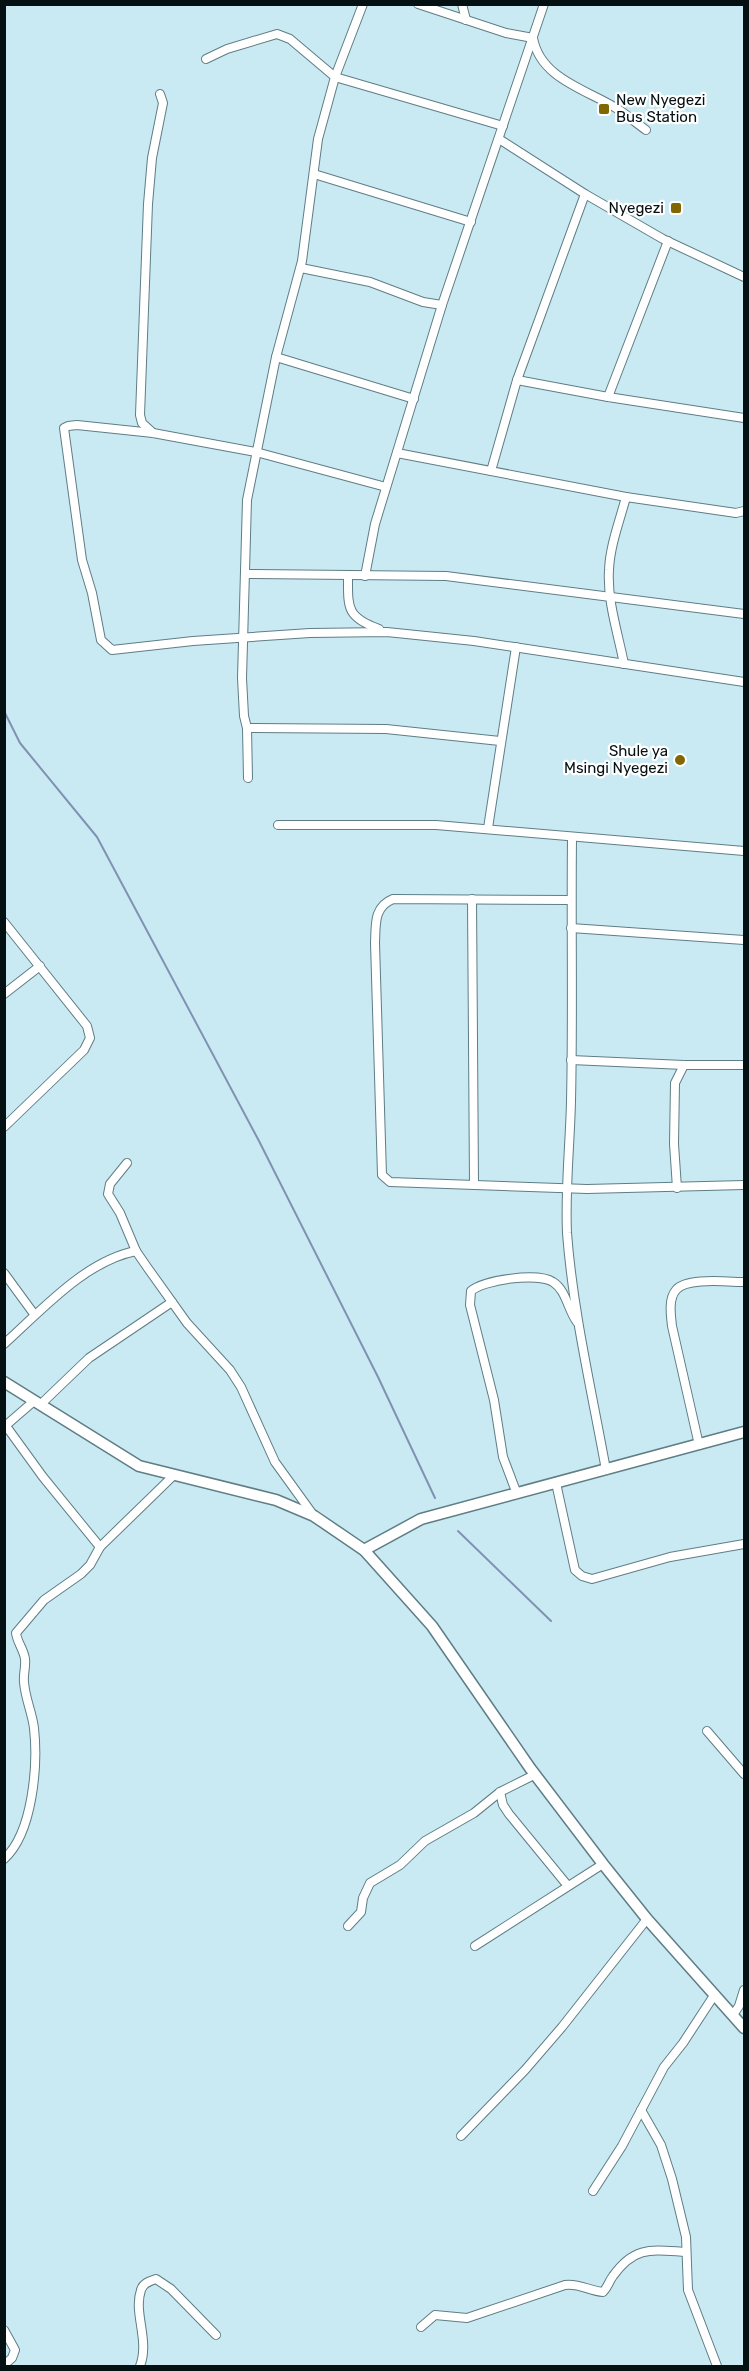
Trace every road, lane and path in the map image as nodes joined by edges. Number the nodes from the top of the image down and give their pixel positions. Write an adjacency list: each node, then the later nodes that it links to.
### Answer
1 (363, 4): 8 (street)
2 (418, 4): 5 (street)
3 (462, 4): 5 (street)
4 (544, 4): 6 (street)
5 (466, 20): 6 (street)
6 (533, 38): 10 (street); 11 (street)
7 (206, 59): 8 (street)
8 (335, 77): 10 (street); 13 (street)
9 (160, 94): 25 (street)
10 (503, 126): 12 (street)
11 (646, 130)
12 (499, 139): 14 (street); 15 (street)
13 (314, 174): 15 (street); 17 (street)
14 (585, 194): 16 (street); 21 (street)
15 (471, 222): 19 (street)
16 (668, 242): 18 (street); 22 (street)
17 (301, 268): 19 (street); 20 (street)
18 (744, 277)
19 (442, 305): 23 (street)
20 (276, 357): 23 (street); 26 (street)
21 (517, 380): 22 (street); 28 (street)
22 (608, 397): 24 (street)
23 (414, 399): 27 (street)
24 (744, 418)
25 (153, 433): 26 (street); 38 (street)
26 (256, 452): 29 (street); 32 (street)
27 (397, 453): 28 (street); 29 (street)
28 (490, 471): 30 (street)
29 (386, 486): 34 (street)
30 (626, 497): 31 (street); 35 (street)
31 (744, 511)
32 (246, 574): 33 (street); 38 (street)
33 (348, 575): 34 (street); 37 (street)
34 (365, 576): 35 (street)
35 (610, 595): 36 (street); 40 (street)
36 (744, 614)
37 (387, 632): 38 (street); 39 (street)
38 (243, 638): 42 (street)
39 (516, 647): 40 (street); 43 (street)
40 (624, 664): 41 (street)
41 (744, 682)
42 (248, 728): 43 (street); 44 (street)
43 (500, 741): 46 (street)
44 (248, 778)
45 (278, 825): 46 (street)
46 (488, 828): 47 (street)
47 (572, 838): 48 (street); 50 (street)
48 (744, 851)
49 (472, 900): 50 (street); 61 (street); 61 (street)
50 (572, 900): 52 (street)
51 (4, 922): 54 (street)
52 (571, 928): 53 (street); 56 (street)
53 (744, 940)
54 (40, 966): 55 (street); 59 (street)
55 (4, 993)
56 (571, 1060): 57 (street); 63 (street)
57 (684, 1065): 58 (street); 64 (street)
58 (744, 1065)
59 (4, 1127)
60 (127, 1163): 65 (street)
61 (474, 1184): 63 (street)
62 (744, 1185): 64 (street)
63 (566, 1188): 64 (street); 70 (street)
64 (677, 1188)
65 (136, 1251): 68 (street); 69 (street)
66 (4, 1273): 69 (street)
67 (744, 1282): 76 (street)
68 (172, 1302): 73 (street); 81 (street)
69 (34, 1314): 71 (street)
70 (579, 1325): 77 (street); 80 (street)
71 (4, 1344)
72 (4, 1382): 73 (street)
73 (37, 1403): 74 (street); 78 (street)
74 (5, 1426): 83 (street)
75 (744, 1432): 76 (street)
76 (699, 1445): 77 (street)
77 (606, 1470): 79 (street)
78 (174, 1475): 81 (street); 83 (street)
79 (556, 1483): 80 (street); 82 (street)
80 (517, 1494): 84 (street)
81 (314, 1516): 84 (street)
82 (744, 1544)
83 (100, 1547): 89 (street)
84 (364, 1550): 87 (street)
85 (707, 1731): 86 (street)
86 (744, 1774)
87 (534, 1775): 88 (street); 90 (street)
88 (500, 1792): 91 (street); 93 (street)
89 (4, 1859)
90 (603, 1864): 91 (street); 92 (street)
91 (568, 1886): 94 (street)
92 (647, 1919): 96 (street); 100 (street)
93 (348, 1926)
94 (475, 1946)
95 (744, 1990): 97 (street)
96 (714, 1995): 97 (street); 99 (street)
97 (733, 2015): 98 (street)
98 (744, 2028)
99 (641, 2110): 101 (street); 102 (street)
100 (461, 2136)
101 (593, 2191)
102 (686, 2252): 103 (street); 108 (street)
103 (421, 2327)
104 (4, 2330): 106 (street)
105 (216, 2335): 107 (street)
106 (4, 2365)
107 (140, 2367)
108 (717, 2367)

